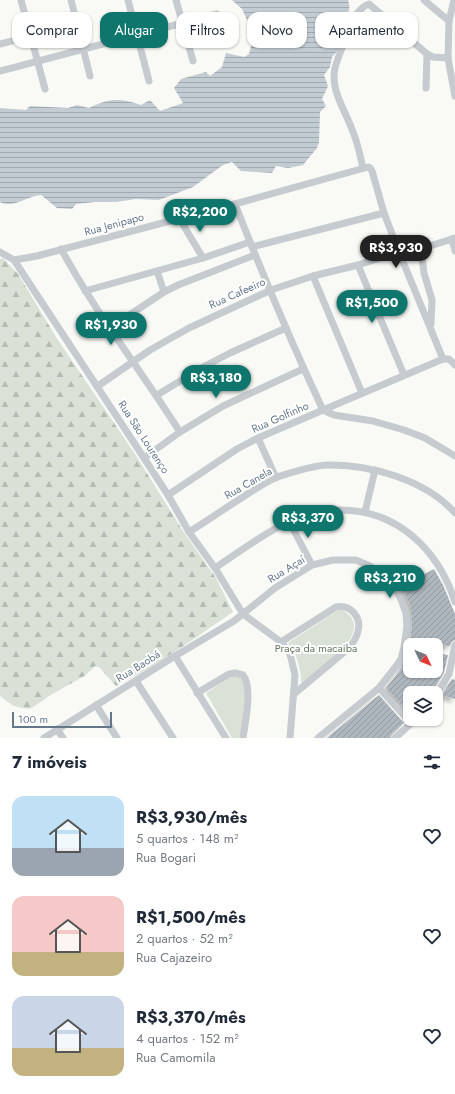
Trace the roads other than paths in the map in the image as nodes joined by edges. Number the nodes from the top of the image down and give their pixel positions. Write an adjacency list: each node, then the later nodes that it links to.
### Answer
1 (21, 0): 7 (street)
2 (71, 0): 18 (street)
3 (128, 0): 8 (street)
4 (176, 0): 9 (street)
5 (424, 0): 11 (street)
6 (454, 0): 10 (street)
7 (24, 12)
8 (131, 12)
9 (179, 12)
10 (453, 12): 11 (street)
11 (450, 21): 20 (street)
12 (12, 41): 13 (street)
13 (0, 44)
14 (100, 45): 18 (street)
15 (34, 48): 21 (street)
16 (140, 48): 25 (street)
17 (189, 48): 22 (street)
18 (84, 49): 21 (street); 24 (street)
19 (427, 54): 20 (street); 26 (street); 29 (street)
20 (448, 58): 28 (street)
21 (38, 61): 23 (street); 27 (street)
22 (193, 61)
23 (0, 70)
24 (90, 76)
25 (149, 81)
26 (426, 88)
27 (45, 89)
28 (455, 96)
29 (362, 168): 30 (street, Rua Jenipapo); 31 (street)
30 (235, 204): 32 (street, Rua Jenipapo); 34 (street)
31 (384, 213): 34 (street); 39 (street)
32 (179, 218): 35 (street, Rua Jenipapo); 41 (street)
33 (454, 239): 36 (street, Rua Cafeeiro); 37 (street)
34 (251, 245): 40 (street); 41 (street)
35 (61, 249): 42 (street, Rua Jenipapo); 47 (street)
36 (421, 250): 39 (street, Rua Cafeeiro); 49 (street)
37 (455, 251)
38 (0, 252): 42 (street)
39 (400, 254): 43 (street, Rua Cafeeiro); 49 (street)
40 (255, 255): 46 (street); 48 (street)
41 (204, 258): 44 (street)
42 (14, 260): 57 (street, Rua São Lourenço)
43 (358, 265): 45 (street, Rua Cafeeiro); 56 (street)
44 (157, 271): 47 (street); 48 (street)
45 (313, 276): 46 (street, Rua Cafeeiro); 58 (street)
46 (271, 290): 51 (street); 53 (street, Rua Cafeeiro)
47 (86, 291): 50 (street)
48 (164, 292): 50 (street)
49 (431, 327): 52 (street)
50 (110, 328): 53 (street)
51 (286, 328): 55 (street); 59 (street)
52 (443, 359): 54 (street); 56 (street)
53 (134, 361): 57 (street, Rua Cafeeiro); 59 (street)
54 (455, 365)
55 (303, 369): 60 (street); 61 (street)
56 (404, 375): 58 (street)
57 (98, 386): 64 (street, Rua São Lourenço)
58 (362, 392): 60 (street)
59 (157, 395): 61 (street)
60 (323, 410): 62 (street, Rua Golfinho); 63 (street, Rua Golfinho)
61 (180, 432): 64 (street)
62 (258, 438): 66 (street); 67 (street, Rua Golfinho)
63 (455, 456)
64 (144, 458): 67 (street, Rua São Lourenço)
65 (375, 470): 66 (street, Rua Canela); 68 (street, Rua Canela); 69 (street)
66 (276, 478): 71 (street, Rua Canela)
67 (168, 495): 71 (street, Rua São Lourenço)
68 (454, 510)
69 (365, 512): 70 (street); 74 (street)
70 (289, 521): 72 (street); 73 (street)
71 (189, 532): 73 (street, Rua São Lourenço)
72 (312, 565): 75 (street, Rua Açaí); 82 (street, Rua Açaí)
73 (215, 568): 75 (street, Rua São Lourenço)
74 (455, 602)
75 (243, 614): 76 (street, Rua São Lourenço); 78 (street, Rua Baobá)
76 (281, 642): 84 (street); 84 (street)
77 (455, 645): 79 (street)
78 (174, 656): 80 (street, Rua Baobá); 83 (street)
79 (452, 675): 81 (street)
80 (136, 681): 85 (street, Rua Baobá); 92 (street)
81 (443, 686)
82 (379, 688): 86 (street); 96 (street, Rua Açaí)
83 (197, 693): 93 (street); 94 (street)
84 (294, 694): 95 (street)
85 (96, 705): 88 (street, Rua Baobá); 91 (street)
86 (403, 711)
87 (408, 726): 97 (street)
88 (58, 729): 89 (street, Rua Baobá); 90 (street)
89 (44, 738)
90 (63, 738)
91 (117, 738)
92 (173, 738)
93 (226, 738)
94 (243, 738)
95 (290, 738)
96 (318, 738)
97 (395, 738)

